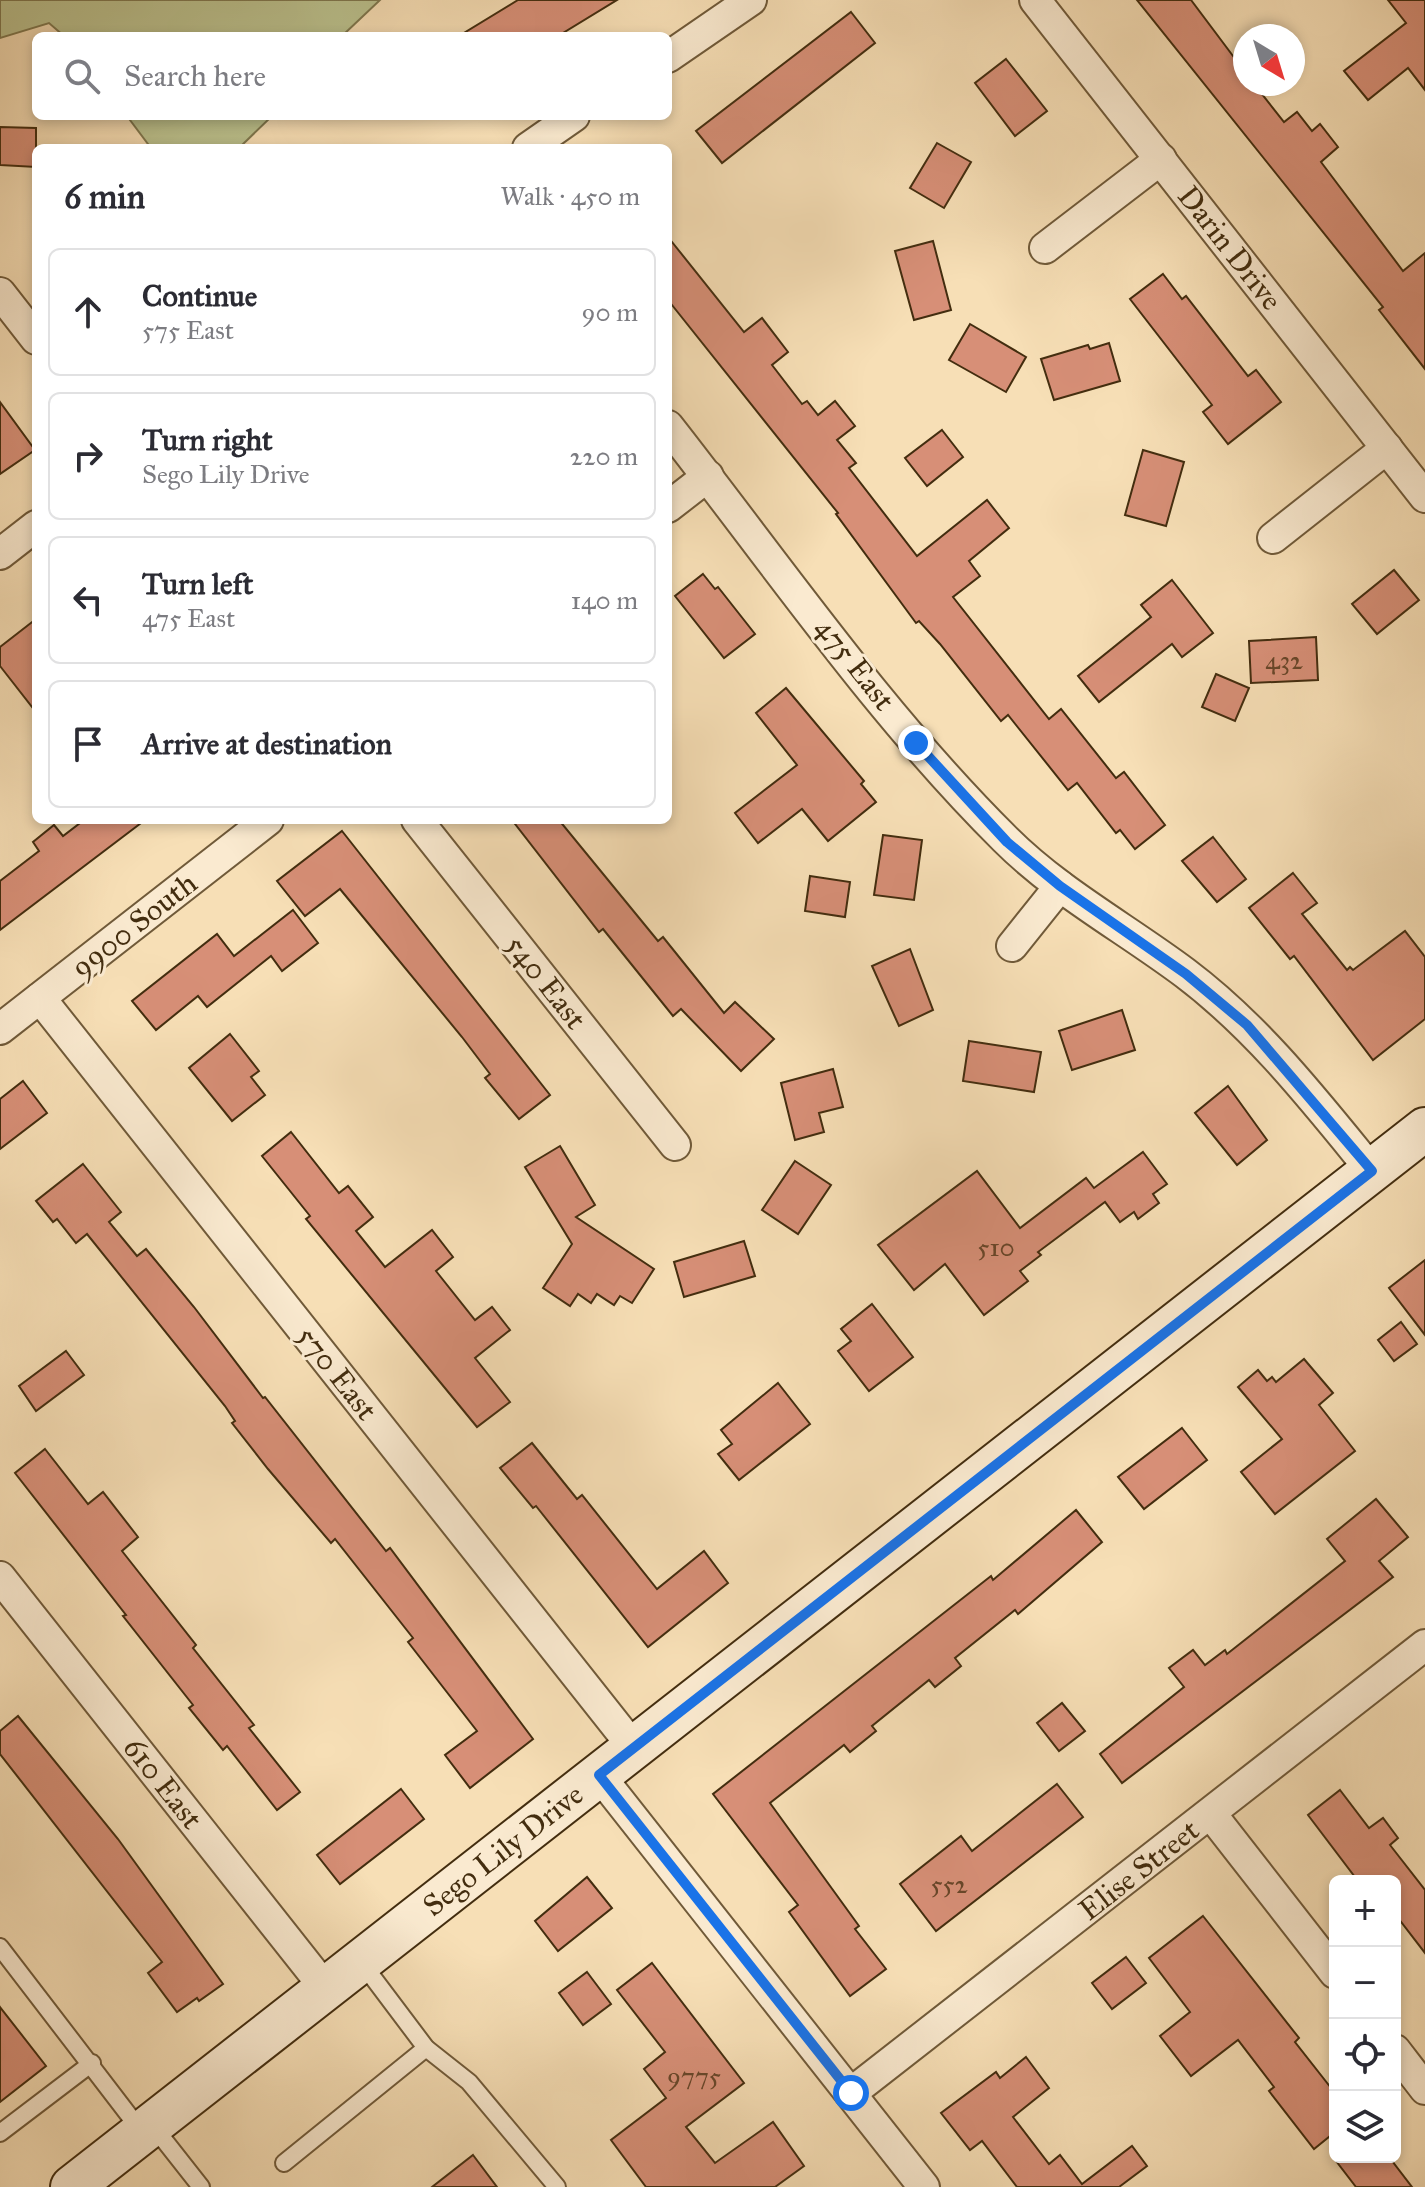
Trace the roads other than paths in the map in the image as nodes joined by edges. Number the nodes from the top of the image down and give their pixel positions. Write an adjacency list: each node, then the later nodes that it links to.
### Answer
1 (751, 0): 3 (street)
2 (1035, 0): 6 (street, Darin Drive)
3 (672, 54)
4 (568, 120): 5 (street)
5 (534, 144)
6 (1161, 159): 7 (street); 11 (street, Darin Drive)
7 (1045, 248)
8 (0, 293): 9 (street)
9 (32, 334)
10 (672, 431): 12 (street, 475 East)
11 (1387, 448): 13 (street, Darin Drive); 16 (street)
12 (708, 476): 14 (street); 20 (street, 475 East)
13 (1425, 497)
14 (672, 504)
15 (32, 529): 17 (street)
16 (1273, 538)
17 (0, 554)
18 (263, 824): 22 (street, 9900 South)
19 (420, 824): 25 (street, 540 East)
20 (1060, 886): 21 (street); 26 (street, 475 East)
21 (1012, 946)
22 (40, 998): 23 (street, 9900 South); 29 (street, 570 East)
23 (0, 1029)
24 (1425, 1129): 26 (main road, Sego Lily Drive)
25 (675, 1145)
26 (1372, 1171): 29 (main road, Sego Lily Drive)
27 (0, 1577): 36 (street, 610 East)
28 (1425, 1645): 31 (street, Elise Street)
29 (634, 1748): 30 (main road, Sego Lily Drive)
30 (599, 1775): 33 (main road, Sego Lily Drive); 41 (street)
31 (1211, 1814): 35 (street); 41 (street, Elise Street)
32 (0, 1947): 34 (lane)
33 (361, 1962): 36 (main road, Sego Lily Drive); 37 (lane)
34 (6, 1965): 39 (lane)
35 (1329, 1965)
36 (326, 1989): 42 (main road, Sego Lily Drive)
37 (426, 2048): 44 (lane); 47 (lane)
38 (1401, 2058): 40 (street)
39 (92, 2063): 42 (lane); 43 (lane)
40 (1425, 2089)
41 (851, 2093): 48 (street)
42 (147, 2128): 45 (main road, Sego Lily Drive); 46 (lane)
43 (0, 2133)
44 (284, 2163)
45 (72, 2187)
46 (201, 2187)
47 (557, 2187)
48 (924, 2187)

